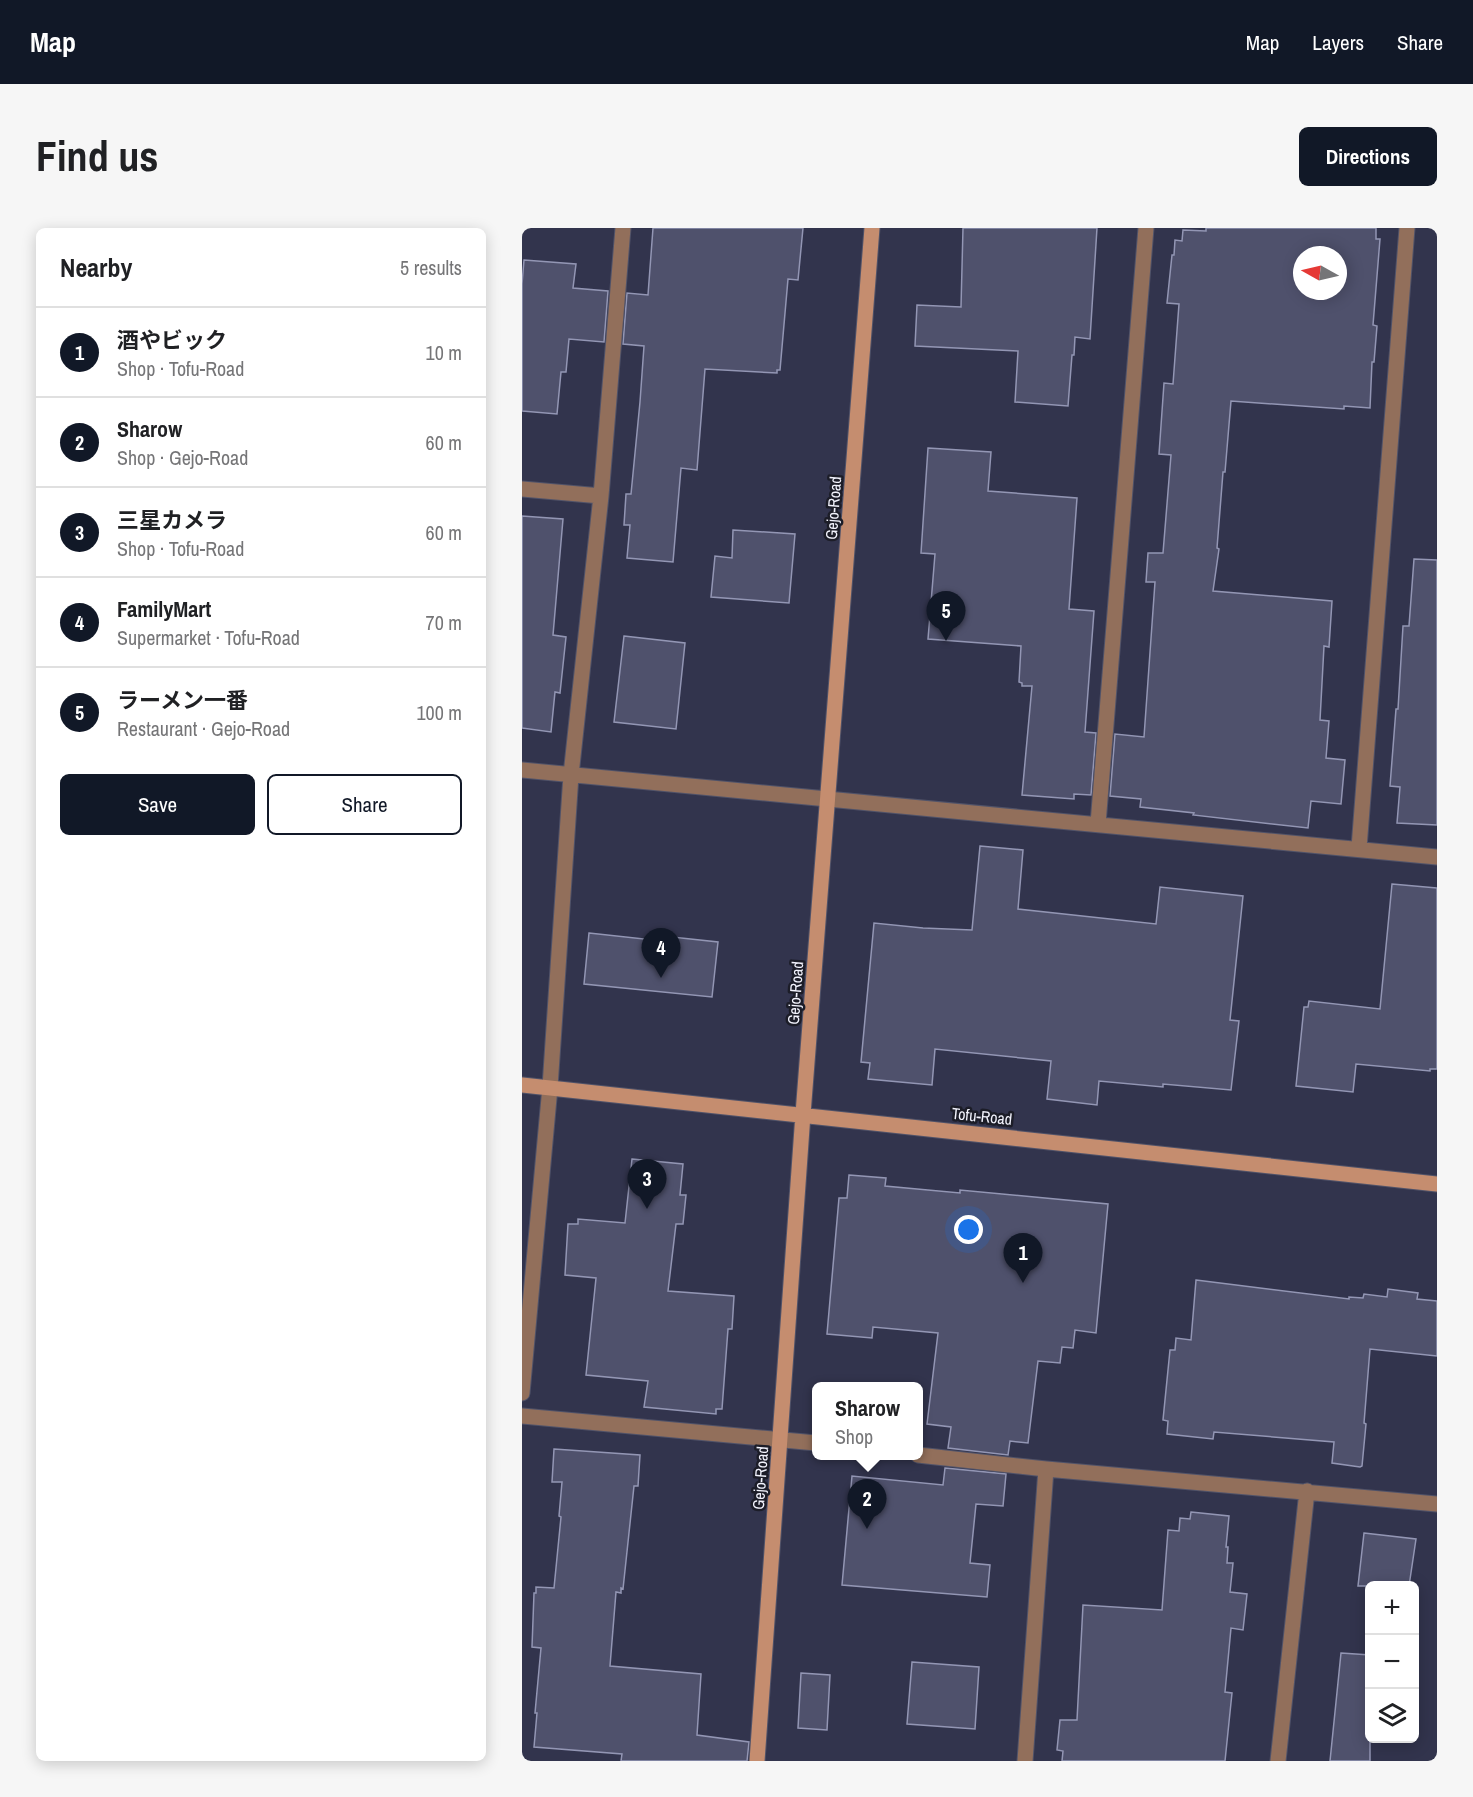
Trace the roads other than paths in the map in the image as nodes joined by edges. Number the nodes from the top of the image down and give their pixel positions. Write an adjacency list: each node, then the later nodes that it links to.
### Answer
1 (623, 228): 6 (street)
2 (872, 228): 9 (street, Gejo-Road)
3 (1146, 228): 10 (street)
4 (1407, 228): 11 (street)
5 (522, 489): 6 (street)
6 (601, 496): 8 (street)
7 (522, 770): 8 (street)
8 (571, 775): 9 (street); 14 (street)
9 (828, 799): 10 (street); 15 (street, Gejo-Road)
10 (1098, 824): 11 (street)
11 (1359, 848): 12 (street)
12 (1437, 857)
13 (522, 1085): 14 (street, Tofu-Road)
14 (550, 1087): 15 (street, Tofu-Road); 17 (street)
15 (803, 1114): 16 (street, Tofu-Road); 19 (street, Gejo-Road)
16 (1437, 1184)
17 (522, 1393)
18 (522, 1416): 19 (street)
19 (780, 1439): 20 (street); 25 (street, Gejo-Road)
20 (812, 1443)
21 (923, 1456): 22 (street)
22 (1046, 1469): 23 (street); 26 (street)
23 (1307, 1491): 24 (street); 27 (street)
24 (1437, 1504)
25 (757, 1761)
26 (1025, 1761)
27 (1278, 1761)

